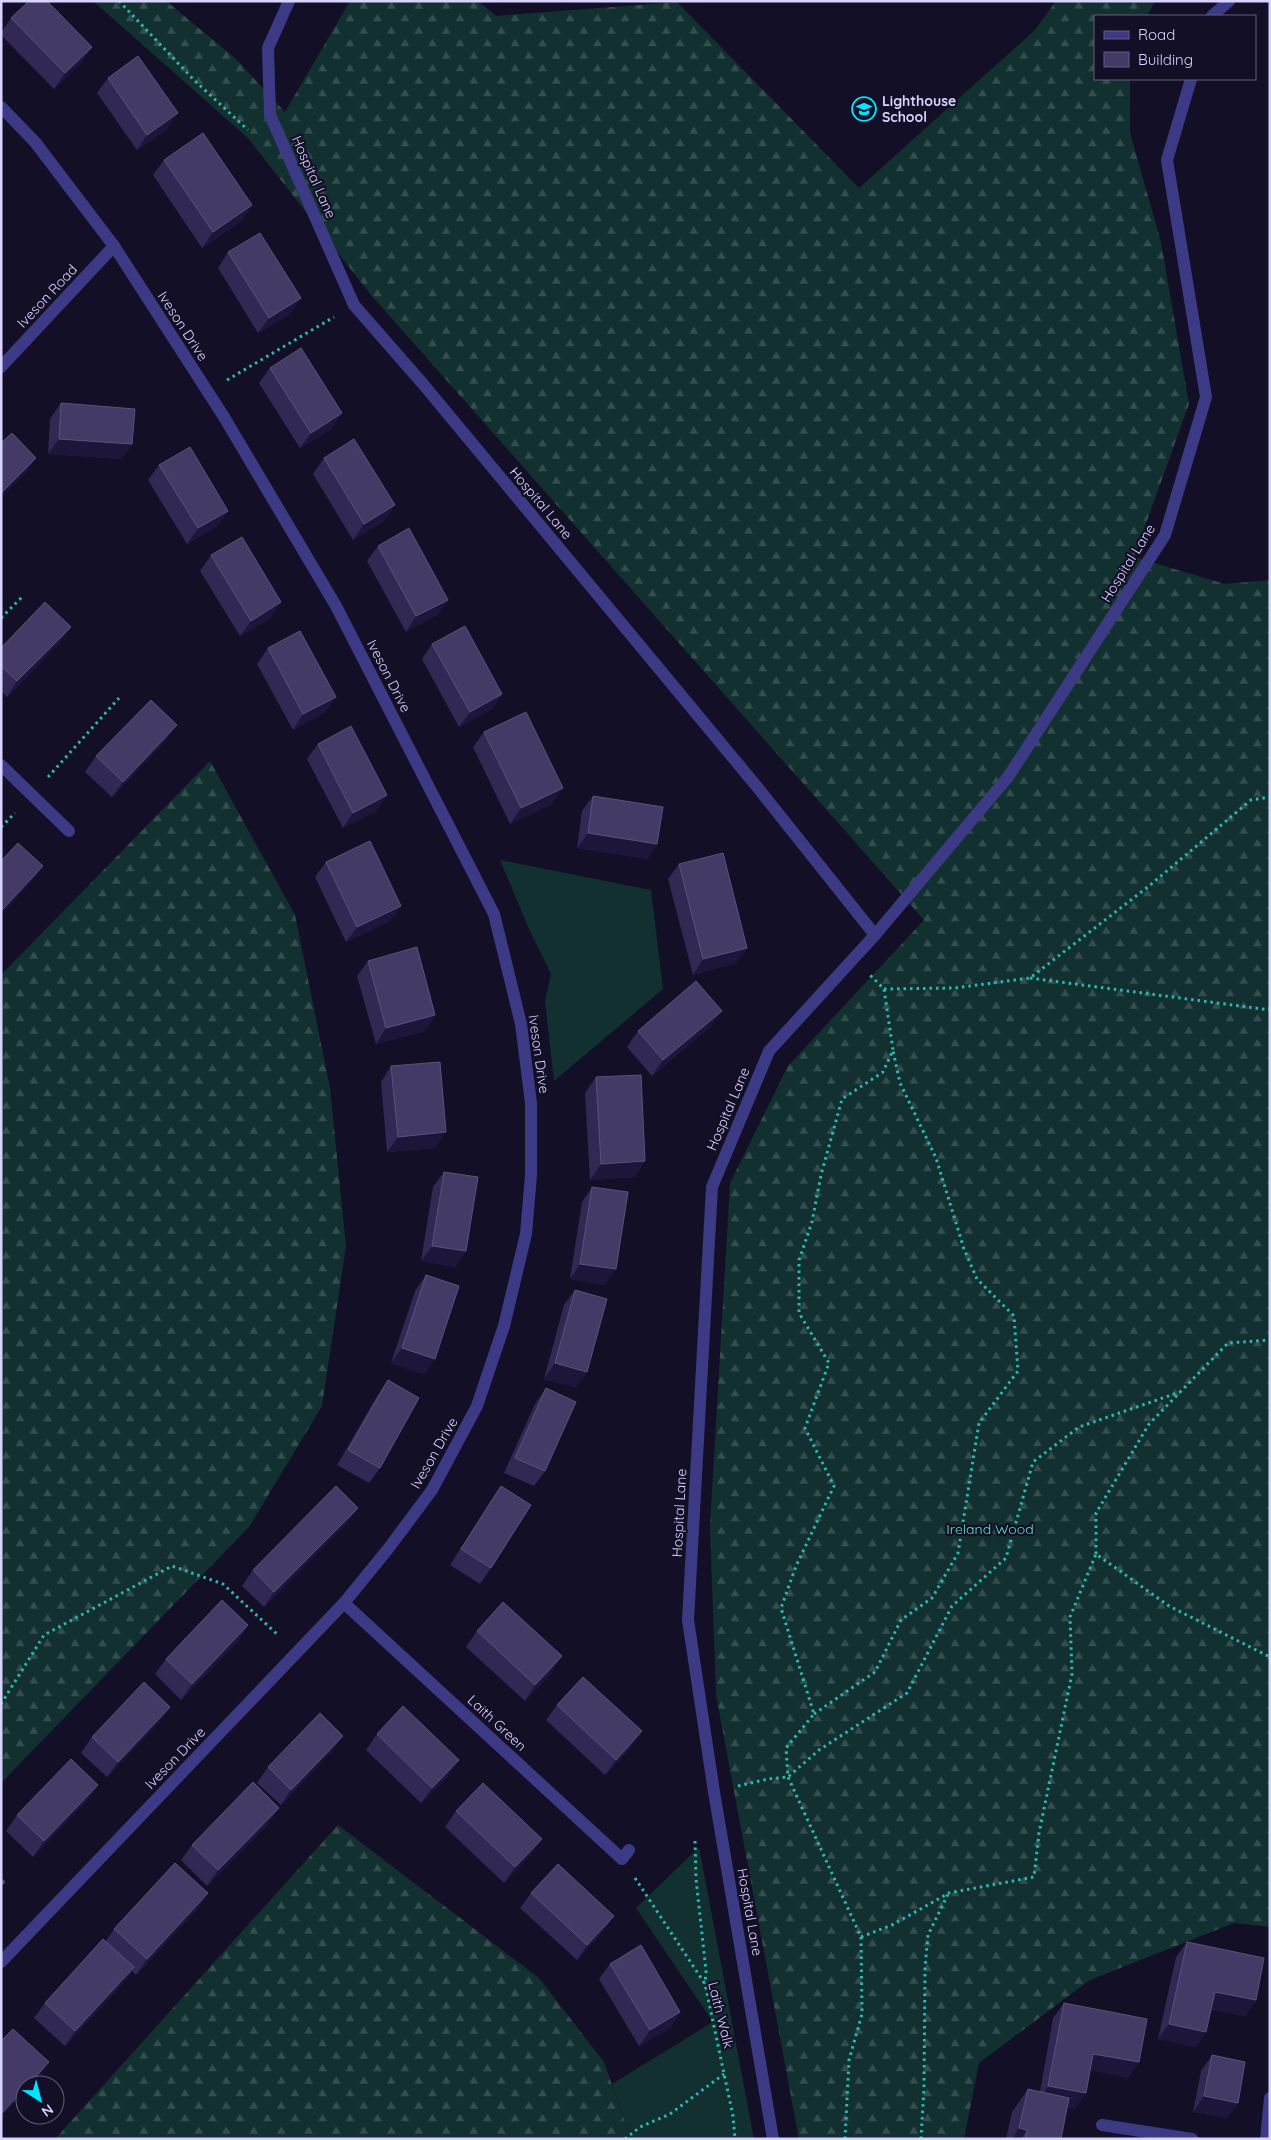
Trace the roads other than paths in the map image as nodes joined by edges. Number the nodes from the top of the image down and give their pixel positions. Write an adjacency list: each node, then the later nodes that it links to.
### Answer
1 (289, 1): 10 (street, Hospital Lane)
2 (1229, 1): 3 (street)
3 (1213, 15)
4 (1191, 80): 10 (street, Hospital Lane)
5 (1, 107): 6 (street, Iveson Drive)
6 (114, 246): 7 (street, Iveson Road); 11 (street, Iveson Drive)
7 (1, 367)
8 (1, 765): 9 (street)
9 (69, 831)
10 (876, 935): 16 (street, Hospital Lane)
11 (344, 1603): 12 (street, Laith Green); 13 (street, Iveson Drive)
12 (625, 1854)
13 (1, 1962)
14 (1270, 2098): 18 (street)
15 (1102, 2125): 17 (street)
16 (773, 2139)
17 (1192, 2139)
18 (1266, 2139)

